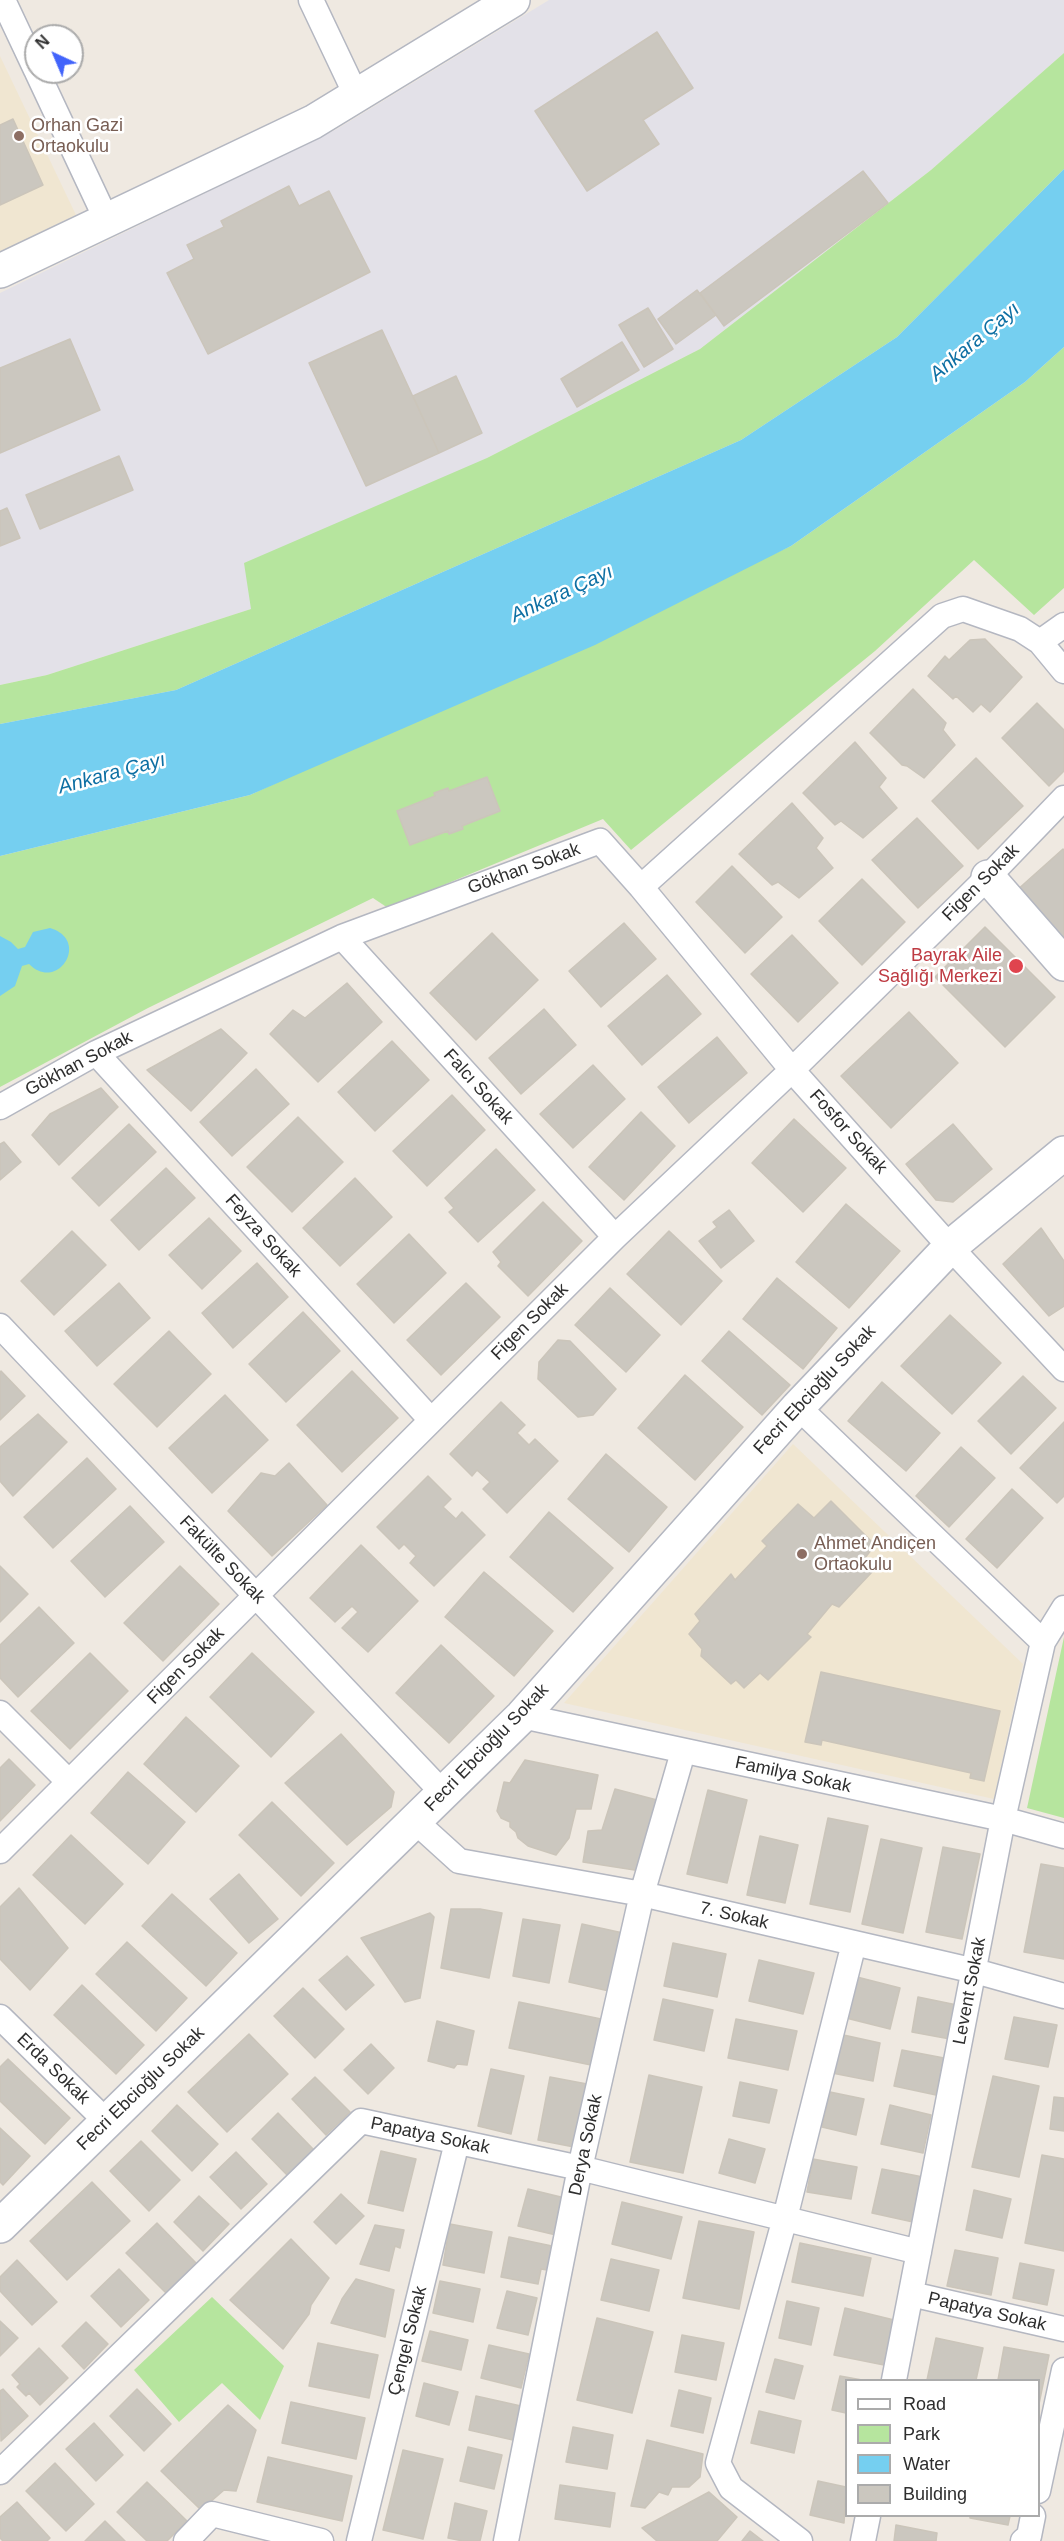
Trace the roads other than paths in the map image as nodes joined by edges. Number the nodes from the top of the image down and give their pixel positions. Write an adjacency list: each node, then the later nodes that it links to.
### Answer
1 (3, 0): 4 (street)
2 (311, 0): 6 (street)
3 (513, 0): 6 (street)
4 (24, 44)
5 (43, 84): 7 (street)
6 (356, 95): 7 (street)
7 (107, 222): 8 (street)
8 (0, 271)
9 (1064, 625): 10 (street)
10 (1040, 642): 11 (street); 14 (street)
11 (1064, 671)
12 (1064, 798): 13 (street, Figen Sokak)
13 (988, 877): 16 (street); 18 (street, Figen Sokak)
14 (641, 887): 15 (street, Gökhan Sokak); 18 (street, Fosfor Sokak)
15 (342, 937): 17 (street, Gökhan Sokak); 21 (street, Falcı Sokak)
16 (1064, 964)
17 (96, 1053): 19 (street, Gökhan Sokak); 26 (street, Feyza Sokak)
18 (792, 1070): 21 (street, Figen Sokak); 22 (street, Fosfor Sokak)
19 (0, 1107)
20 (1064, 1153): 22 (street, Fecri Ebcioğlu Sokak)
21 (615, 1237): 26 (street, Figen Sokak)
22 (950, 1247): 24 (street, Fosfor Sokak); 25 (street, Fecri Ebcioğlu Sokak)
23 (0, 1326): 27 (street, Fakülte Sokak)
24 (1064, 1369)
25 (798, 1407): 29 (street); 31 (street, Fecri Ebcioğlu Sokak)
26 (431, 1420): 27 (street, Figen Sokak)
27 (256, 1595): 33 (street, Figen Sokak); 34 (street, Fakülte Sokak)
28 (1064, 1608): 29 (street, Levent Sokak)
29 (1043, 1642): 35 (street, Levent Sokak)
30 (0, 1713): 33 (street)
31 (522, 1716): 32 (street, Familya Sokak); 34 (street, Fecri Ebcioğlu Sokak)
32 (683, 1752): 35 (street, Familya Sokak); 39 (street, Derya Sokak)
33 (69, 1782): 38 (street, Figen Sokak)
34 (444, 1794): 36 (street, Fecri Ebcioğlu Sokak)
35 (1003, 1819): 37 (street, Familya Sokak); 41 (street, Levent Sokak)
36 (416, 1822): 39 (street, 7. Sokak); 44 (street, Fecri Ebcioğlu Sokak)
37 (1064, 1836)
38 (0, 1851)
39 (642, 1894): 40 (street, 7. Sokak); 46 (street, Derya Sokak)
40 (854, 1943): 41 (street, 7. Sokak); 47 (street)
41 (975, 1971): 42 (street, 7. Sokak); 49 (street, Levent Sokak)
42 (1064, 1996)
43 (0, 2017): 44 (street, Erda Sokak)
44 (107, 2122): 48 (street, Fecri Ebcioğlu Sokak)
45 (457, 2142): 46 (street, Papatya Sokak); 54 (street, Papatya Sokak); 60 (street, Çengel Sokak)
46 (580, 2168): 47 (street, Papatya Sokak); 61 (street, Derya Sokak)
47 (785, 2218): 49 (street, Papatya Sokak); 62 (street)
48 (0, 2226)
49 (919, 2252): 50 (street, Levent Sokak)
50 (911, 2294): 51 (street, Papatya Sokak); 53 (street, Levent Sokak)
51 (1064, 2330)
52 (1064, 2370): 55 (street)
53 (894, 2379)
54 (0, 2472)
55 (1040, 2482)
56 (868, 2517): 63 (street)
57 (1033, 2517): 64 (street)
58 (186, 2541): 59 (street)
59 (321, 2541)
60 (359, 2541)
61 (506, 2541)
62 (800, 2541)
63 (863, 2541)
64 (1023, 2541)

